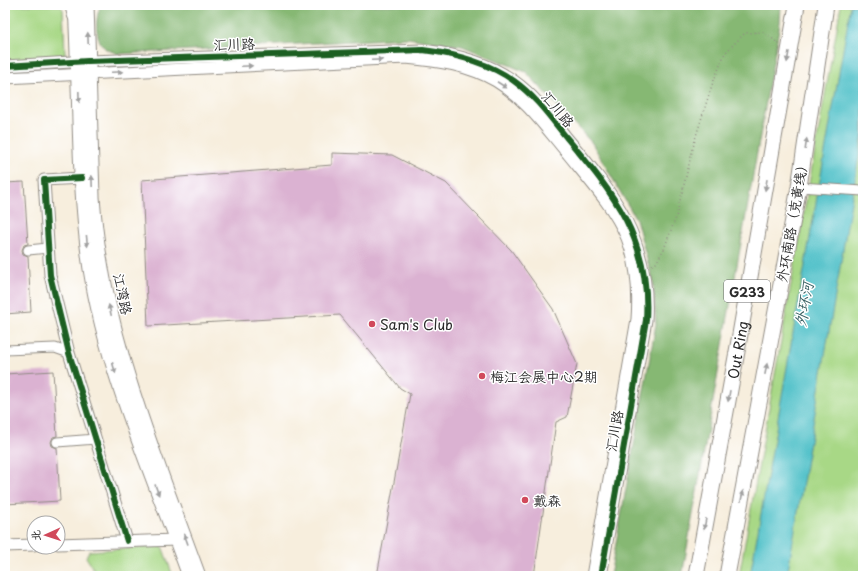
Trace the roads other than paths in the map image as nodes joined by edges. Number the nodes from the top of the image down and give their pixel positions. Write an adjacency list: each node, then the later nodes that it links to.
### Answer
1 (788, 5): 5 (highway)
2 (796, 5): 5 (highway, Out Ring / G233)
3 (826, 5): 10 (highway, 外环南路（克黄线） / G233, one-way to 3)
4 (80, 9): 7 (main road, 江湾路)
5 (792, 31): 27 (highway, Out Ring / G233, one-way to 27)
6 (5, 66): 7 (street)
7 (83, 68): 8 (street); 9 (main road, 江湾路, one-way to 9); 24 (main road, 江湾路, one-way to 7); 25 (street, 汇川路, one-way to 25); 26 (street, 汇川路)
8 (5, 78)
9 (82, 178): 12 (street); 18 (main road, 江湾路, one-way to 18)
10 (806, 187): 11 (street); 28 (highway, 外环南路（克黄线） / G233, one-way to 10)
11 (861, 191)
12 (48, 248): 13 (street); 15 (street)
13 (28, 250)
14 (5, 350): 15 (street)
15 (69, 353): 16 (street)
16 (96, 439): 17 (street); 19 (street)
17 (57, 442)
18 (176, 540): 19 (street); 23 (main road, 江湾路)
19 (127, 541): 20 (street)
20 (66, 544)
21 (26, 545): 22 (street)
22 (5, 546)
23 (188, 576)
24 (199, 576)
25 (592, 576)
26 (601, 576)
27 (696, 576)
28 (727, 576)

